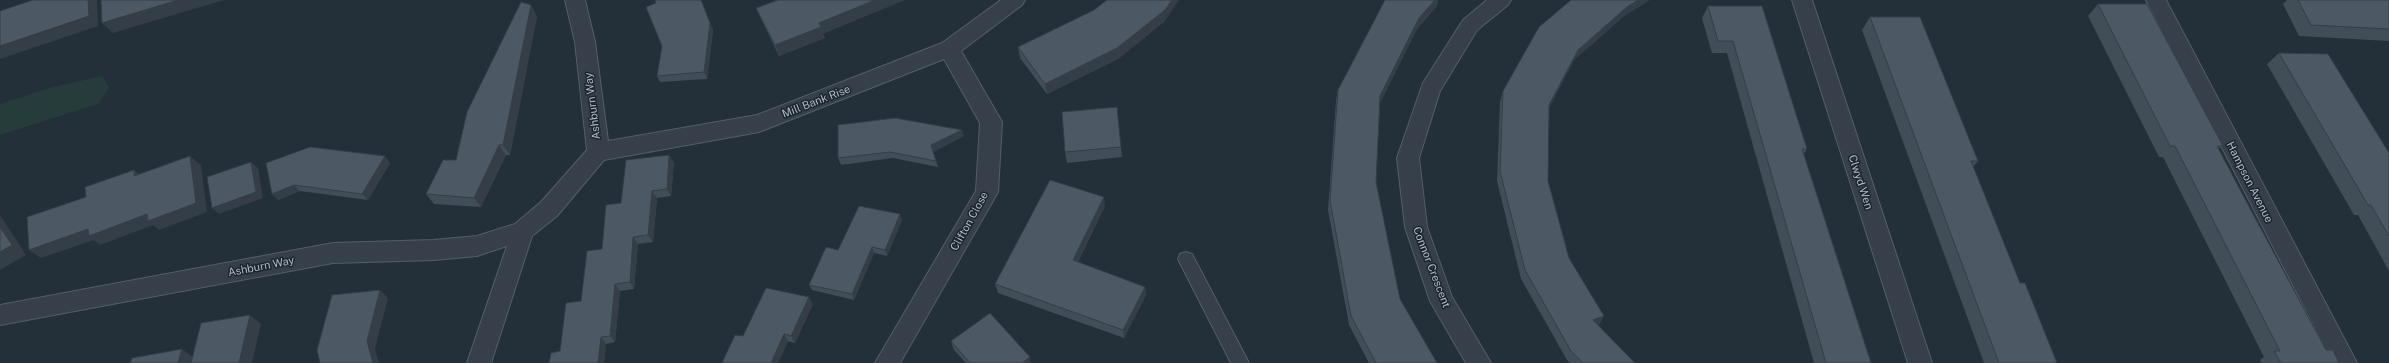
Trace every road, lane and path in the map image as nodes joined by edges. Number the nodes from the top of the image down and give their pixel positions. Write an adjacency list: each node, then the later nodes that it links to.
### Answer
1 (575, 0): 7 (street, Ashburn Way)
2 (1015, 0): 6 (street, Mill Bank Rise)
3 (1501, 0): 14 (street, Connor Crescent)
4 (1802, 0): 15 (street, Clwyd Wen)
5 (2156, 0): 16 (street, Hampson Avenue)
6 (949, 49): 7 (street, Mill Bank Rise); 12 (street, Clifton Close)
7 (598, 152): 8 (street, Ashburn Way)
8 (523, 231): 10 (street, Ashburn Way); 11 (street)
9 (1186, 259): 13 (lane)
10 (0, 315)
11 (479, 363)
12 (887, 363)
13 (1240, 363)
14 (1480, 363)
15 (1920, 363)
16 (2345, 363)

